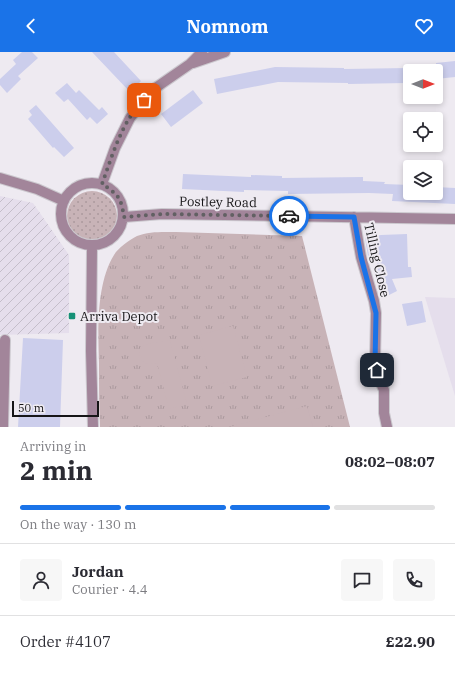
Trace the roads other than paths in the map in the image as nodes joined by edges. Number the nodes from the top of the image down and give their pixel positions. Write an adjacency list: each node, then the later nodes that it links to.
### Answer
1 (202, 52): 3 (street)
2 (225, 52): 3 (street)
3 (190, 64): 5 (street)
4 (0, 178): 6 (street)
5 (102, 184): 6 (street); 7 (street)
6 (64, 201): 10 (street)
7 (124, 217): 8 (street, Postley Road); 10 (street)
8 (354, 217): 9 (street, Postley Road); 14 (street, Tilling Close)
9 (455, 219)
10 (92, 246): 13 (street)
11 (5, 340): 12 (street)
12 (3, 427)
13 (93, 427)
14 (387, 427)

